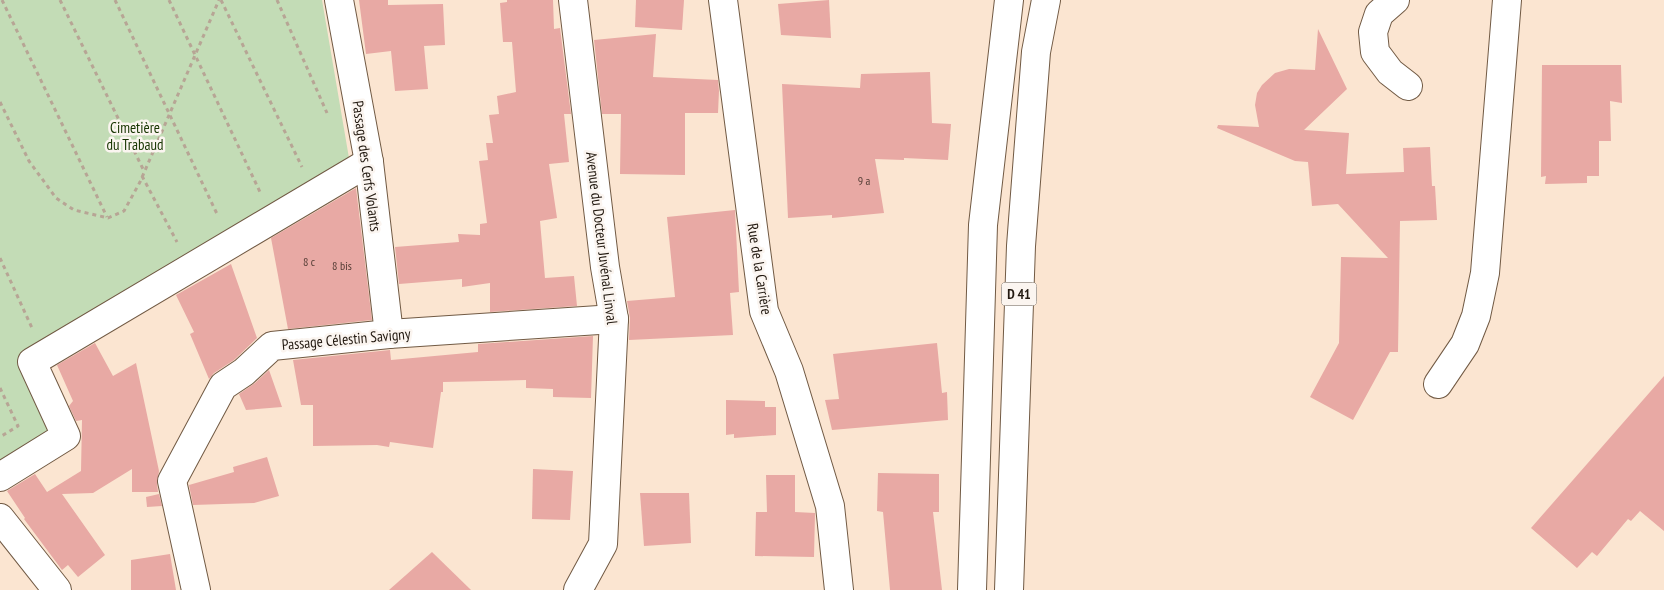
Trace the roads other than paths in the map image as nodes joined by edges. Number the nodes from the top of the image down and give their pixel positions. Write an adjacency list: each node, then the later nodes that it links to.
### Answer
1 (339, 0): 9 (main road, Passage des Cerfs Volants)
2 (573, 0): 10 (main road, Avenue du Docteur Juvénal Linval)
3 (723, 0): 18 (main road, Rue de la Carrière)
4 (1009, 0): 19 (main road, D 41)
5 (1046, 0): 20 (main road, D 41)
6 (1395, 0): 8 (main road)
7 (1507, 0): 12 (main road)
8 (1408, 86)
9 (369, 162): 11 (main road, Passage des Cerfs Volants); 13 (main road)
10 (614, 319): 11 (main road, Passage Célestin Savigny); 17 (main road, Avenue du Docteur Juvénal Linval)
11 (389, 334): 16 (main road, Passage Célestin Savigny)
12 (1438, 384)
13 (0, 477)
14 (0, 518): 15 (main road)
15 (57, 590)
16 (196, 590)
17 (578, 590)
18 (839, 590)
19 (972, 590)
20 (1009, 590)

